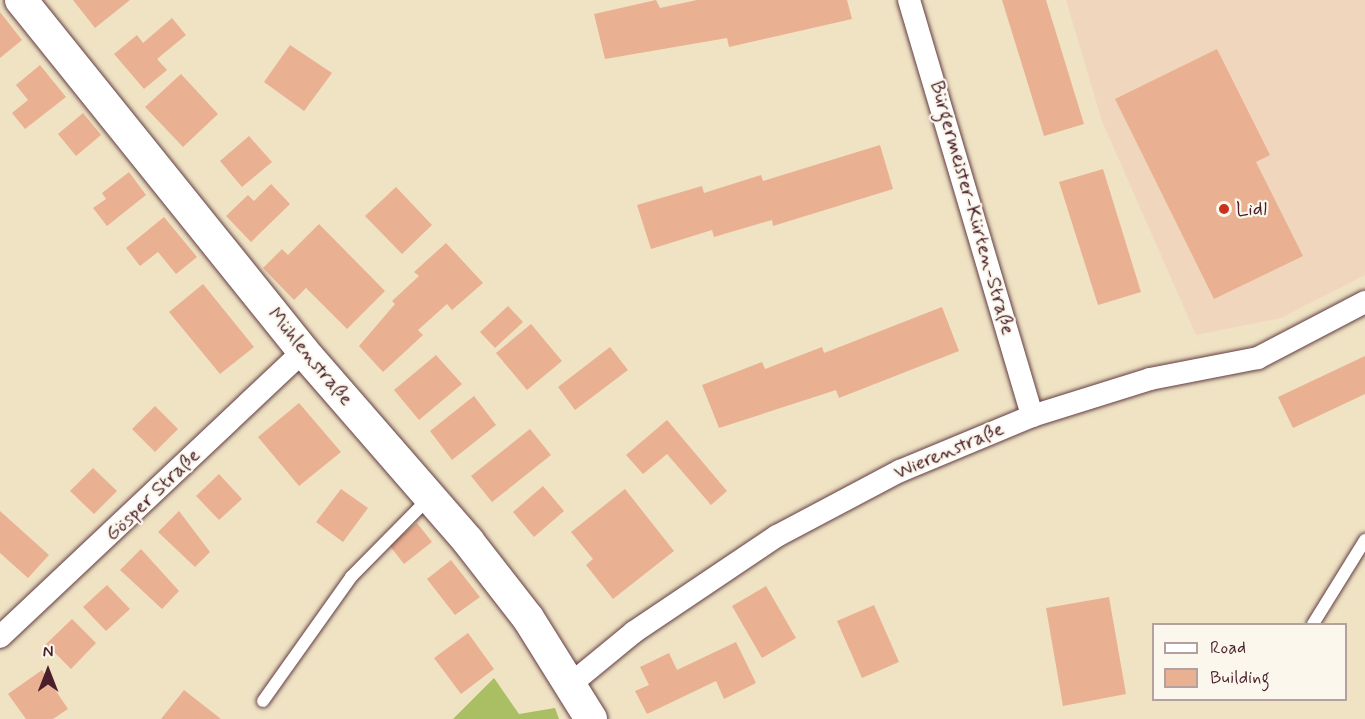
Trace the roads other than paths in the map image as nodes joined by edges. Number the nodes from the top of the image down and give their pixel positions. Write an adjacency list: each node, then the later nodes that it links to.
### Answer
1 (21, 0): 4 (street, Mühlenstraße)
2 (909, 0): 5 (street, Bürgermeister-Kürten-Straße)
3 (1365, 302): 5 (street, Wierenstraße)
4 (303, 351): 6 (street, Mühlenstraße); 9 (street, Gösper Straße)
5 (1032, 416): 10 (street, Wierenstraße)
6 (430, 497): 10 (street, Mühlenstraße); 11 (lane)
7 (1365, 540): 8 (lane)
8 (1314, 623)
9 (0, 637)
10 (572, 682): 12 (street, Mühlenstraße)
11 (263, 701)
12 (591, 719)

